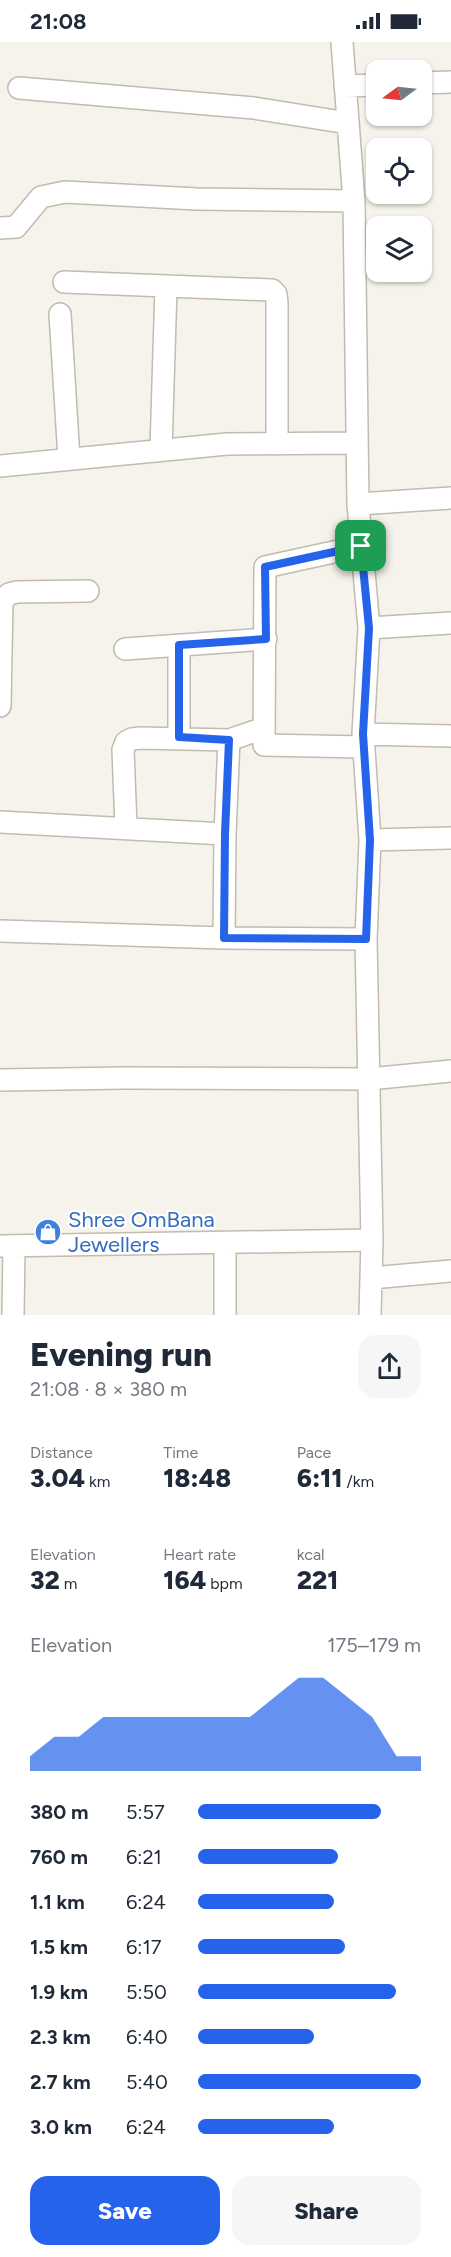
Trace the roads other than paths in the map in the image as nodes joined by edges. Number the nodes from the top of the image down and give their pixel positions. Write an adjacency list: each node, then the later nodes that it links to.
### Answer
1 (342, 42): 5 (street)
2 (451, 82): 3 (street)
3 (432, 83)
4 (366, 86): 5 (street)
5 (345, 87): 7 (street)
6 (19, 88): 7 (street)
7 (348, 123): 8 (street)
8 (354, 201): 9 (street); 13 (street)
9 (0, 228)
10 (64, 282): 11 (street)
11 (166, 286): 14 (street); 15 (street)
12 (60, 314): 16 (street)
13 (357, 443): 14 (street); 19 (street)
14 (277, 444): 15 (street)
15 (161, 449): 16 (street)
16 (69, 459): 17 (street)
17 (0, 466)
18 (451, 498): 19 (street)
19 (358, 504): 20 (street)
20 (361, 546): 23 (street); 24 (street)
21 (88, 591): 27 (street)
22 (451, 624): 23 (street)
23 (369, 628): 32 (street)
24 (266, 639): 25 (street); 28 (street)
25 (179, 645): 26 (street); 30 (street)
26 (125, 649)
27 (0, 706)
28 (264, 728): 31 (street); 32 (street)
29 (451, 736): 32 (street)
30 (179, 737): 31 (street); 34 (street)
31 (229, 740): 35 (street)
32 (363, 741): 37 (street)
33 (0, 822): 34 (street)
34 (126, 827): 35 (street)
35 (225, 834): 39 (street)
36 (451, 838): 37 (street)
37 (370, 840): 40 (street)
38 (0, 931): 39 (street)
39 (224, 938): 40 (street)
40 (366, 939): 42 (street)
41 (451, 1071): 42 (street)
42 (369, 1079): 43 (street); 44 (street)
43 (0, 1080)
44 (372, 1240): 45 (street); 48 (street)
45 (225, 1243): 46 (street); 50 (street)
46 (7, 1246): 49 (street)
47 (451, 1271): 48 (street)
48 (371, 1278): 51 (street)
49 (13, 1315)
50 (225, 1315)
51 (370, 1315)

